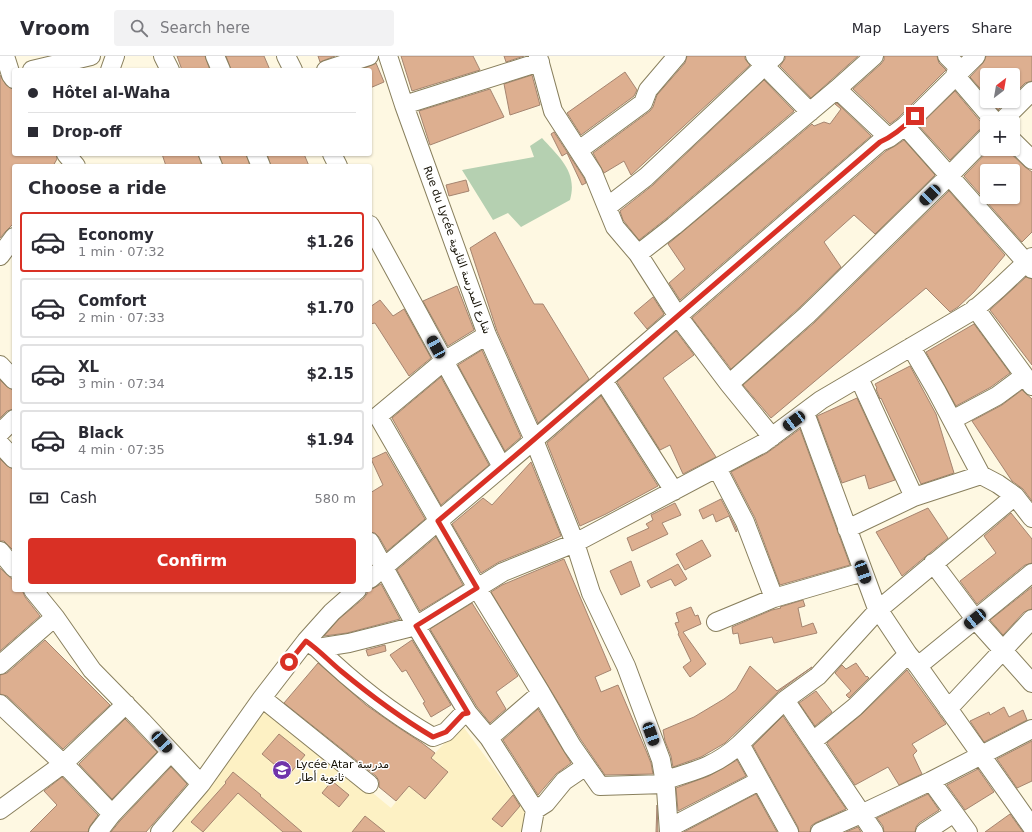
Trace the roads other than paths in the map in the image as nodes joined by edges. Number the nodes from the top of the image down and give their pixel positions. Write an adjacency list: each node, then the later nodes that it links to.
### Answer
1 (4, 56): 22 (street)
2 (91, 56): 15 (street)
3 (115, 56): 16 (street)
4 (163, 56): 17 (street)
5 (215, 56): 18 (street)
6 (286, 56): 19 (street)
7 (369, 56): 20 (street)
8 (388, 56): 25 (street, Rue du Lycée شارع المدرسة الثانوية)
9 (677, 56): 33 (street)
10 (874, 56): 23 (street)
11 (947, 56): 21 (street)
12 (976, 56): 21 (street)
13 (539, 59): 25 (street); 33 (street)
14 (765, 59): 26 (street); 36 (street)
15 (40, 68)
16 (111, 68)
17 (169, 68)
18 (220, 68)
19 (291, 68)
20 (332, 68)
21 (955, 75): 27 (street); 29 (street)
22 (10, 76)
23 (837, 89): 26 (street); 30 (street)
24 (1032, 91): 28 (street)
25 (404, 105): 44 (street, Rue du Lycée شارع المدرسة الثانوية)
26 (810, 112): 39 (street)
27 (990, 116)
28 (1007, 116)
29 (905, 126): 30 (street); 35 (street)
30 (889, 138): 43 (street)
31 (980, 144): 35 (street)
32 (1020, 148): 34 (street)
33 (579, 150): 36 (street)
34 (1032, 160)
35 (949, 176): 41 (street); 52 (street)
36 (607, 207): 39 (street)
37 (372, 229): 46 (street)
38 (12, 239): 40 (street)
39 (638, 254): 43 (street)
40 (0, 256)
41 (1030, 263): 42 (street)
42 (975, 308): 45 (street); 51 (street)
43 (678, 316): 50 (street); 52 (street)
44 (487, 335): 46 (street); 58 (street, Rue du Lycée شارع المدرسة الثانوية)
45 (911, 347): 49 (street); 54 (street)
46 (444, 361): 61 (street); 68 (street)
47 (0, 365): 48 (street)
48 (12, 378)
49 (859, 378): 53 (street); 66 (street)
50 (603, 380): 58 (street); 64 (street)
51 (1028, 381): 54 (street)
52 (729, 384): 57 (street)
53 (804, 413): 57 (street); 69 (street)
54 (952, 420): 63 (street)
55 (12, 421): 56 (street)
56 (0, 433)
57 (772, 437): 62 (street)
58 (534, 440): 61 (street); 70 (street, Rue du Lycée شارع المدرسة الثانوية)
59 (0, 444): 60 (street)
60 (12, 457)
61 (502, 467): 68 (street)
62 (717, 468): 64 (street); 80 (street)
63 (981, 475): 65 (street); 66 (street)
64 (674, 491): 70 (street)
65 (1015, 496): 67 (street); 72 (street)
66 (914, 497): 69 (street)
67 (1032, 518)
68 (438, 521): 73 (street); 77 (street)
69 (847, 529): 74 (street)
70 (575, 543): 77 (street); 109 (street, Rue du Lycée شارع المدرسة الثانوية)
71 (372, 546): 73 (street)
72 (933, 563): 81 (street); 83 (street)
73 (384, 567): 76 (street); 86 (street)
74 (863, 572): 80 (street); 81 (street)
75 (1032, 573): 83 (street)
76 (372, 577)
77 (477, 588): 86 (street); 92 (street)
78 (34, 592): 82 (street)
79 (356, 592): 87 (street)
80 (774, 598): 85 (street)
81 (878, 610): 89 (street); 94 (street)
82 (55, 617): 90 (street); 96 (street)
83 (975, 619): 88 (street); 89 (street)
84 (1032, 619): 88 (street)
85 (716, 622)
86 (416, 626): 87 (street); 98 (street)
87 (312, 645): 93 (street); 98 (street)
88 (1003, 650): 91 (street); 97 (street)
89 (913, 660): 97 (street); 101 (street)
90 (0, 665)
91 (1032, 683)
92 (540, 693): 100 (street); 106 (street)
93 (262, 698): 110 (street); 111 (street)
94 (785, 700): 101 (street); 102 (street)
95 (0, 704): 105 (street)
96 (126, 704): 103 (street); 105 (street)
97 (948, 709): 104 (street)
98 (468, 713): 100 (street)
99 (1032, 729): 104 (street)
100 (489, 738): 113 (street)
101 (813, 741): 116 (street)
102 (740, 744): 107 (street); 109 (street)
103 (171, 752): 110 (street); 115 (street)
104 (981, 755): 108 (street); 117 (street)
105 (63, 764): 112 (street); 115 (street)
106 (586, 766): 109 (street); 113 (street)
107 (759, 780): 118 (street); 122 (street)
108 (931, 781): 114 (street); 116 (street)
109 (665, 782): 118 (street, Rue du Lycée شارع المدرسة الثانوية)
110 (201, 784): 120 (street)
111 (369, 784)
112 (0, 810)
113 (535, 810): 121 (street)
114 (954, 813): 125 (street); 126 (street)
115 (112, 814): 119 (street)
116 (862, 814): 123 (street); 124 (street)
117 (1032, 827)
118 (669, 830)
119 (98, 832)
120 (160, 832)
121 (531, 832)
122 (789, 832)
123 (820, 832)
124 (874, 832)
125 (925, 832)
126 (968, 832)

